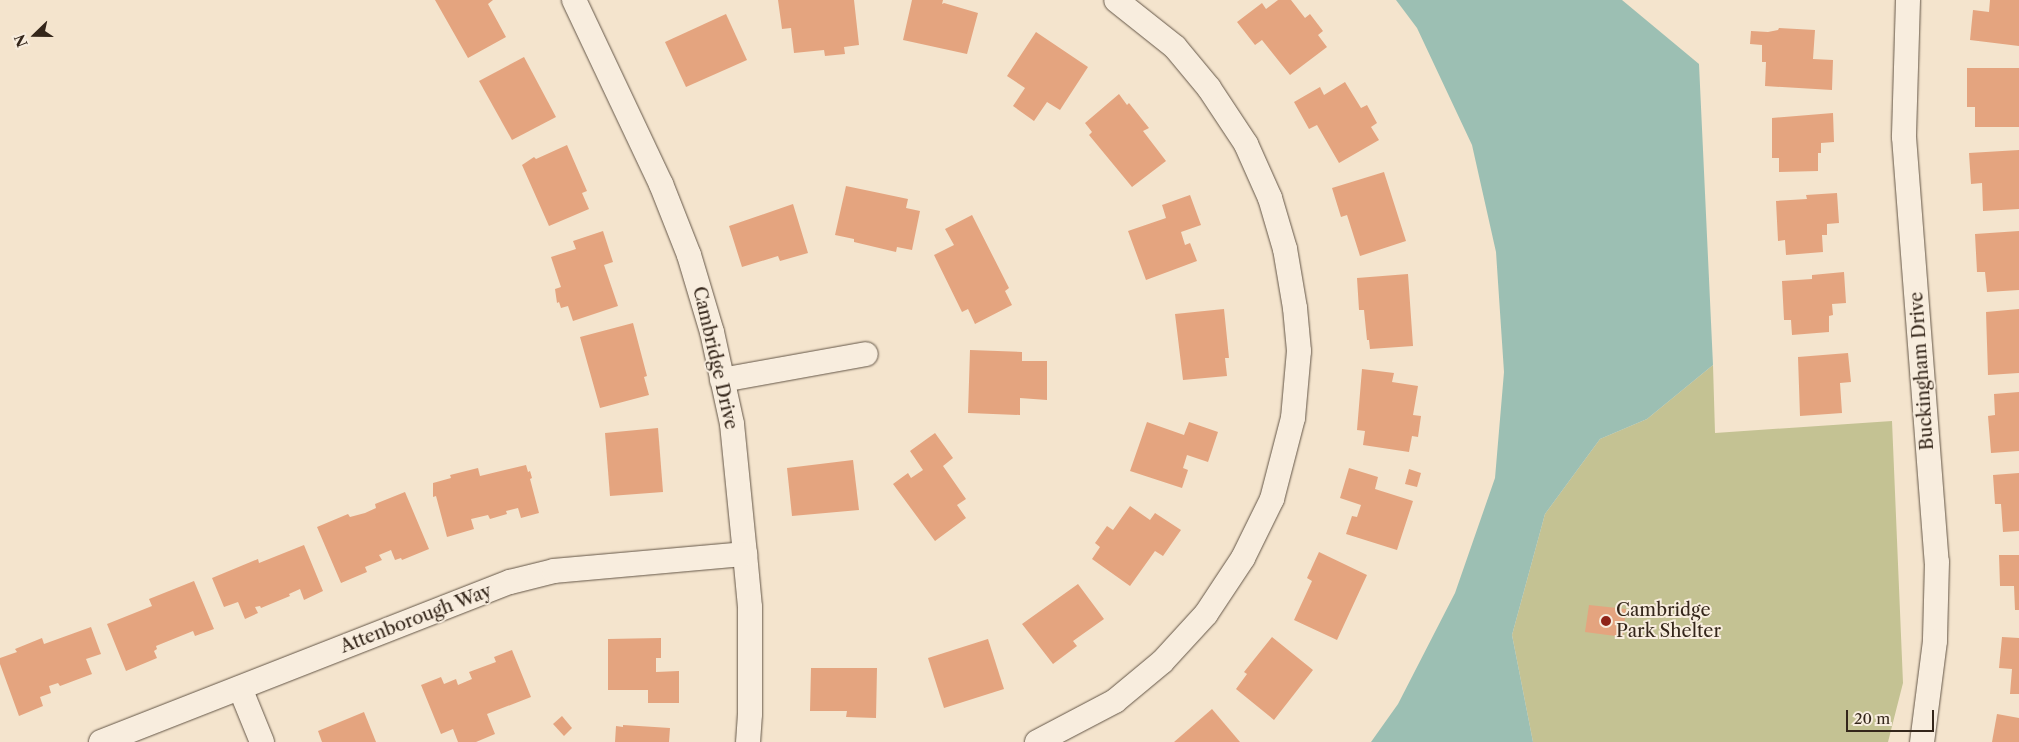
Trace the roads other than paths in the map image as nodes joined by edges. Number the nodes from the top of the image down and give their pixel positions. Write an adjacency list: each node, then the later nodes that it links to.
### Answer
1 (1116, 0): 11 (street)
2 (1908, 0): 12 (street, Buckingham Drive)
3 (582, 3): 5 (street, Cambridge Drive)
4 (866, 354): 5 (street)
5 (722, 380): 6 (street, Cambridge Drive)
6 (746, 554): 7 (street, Attenborough Way); 10 (street, Cambridge Drive)
7 (240, 688): 8 (street, Attenborough Way); 9 (street)
8 (102, 742)
9 (262, 742)
10 (748, 742)
11 (1037, 742)
12 (1922, 742)

